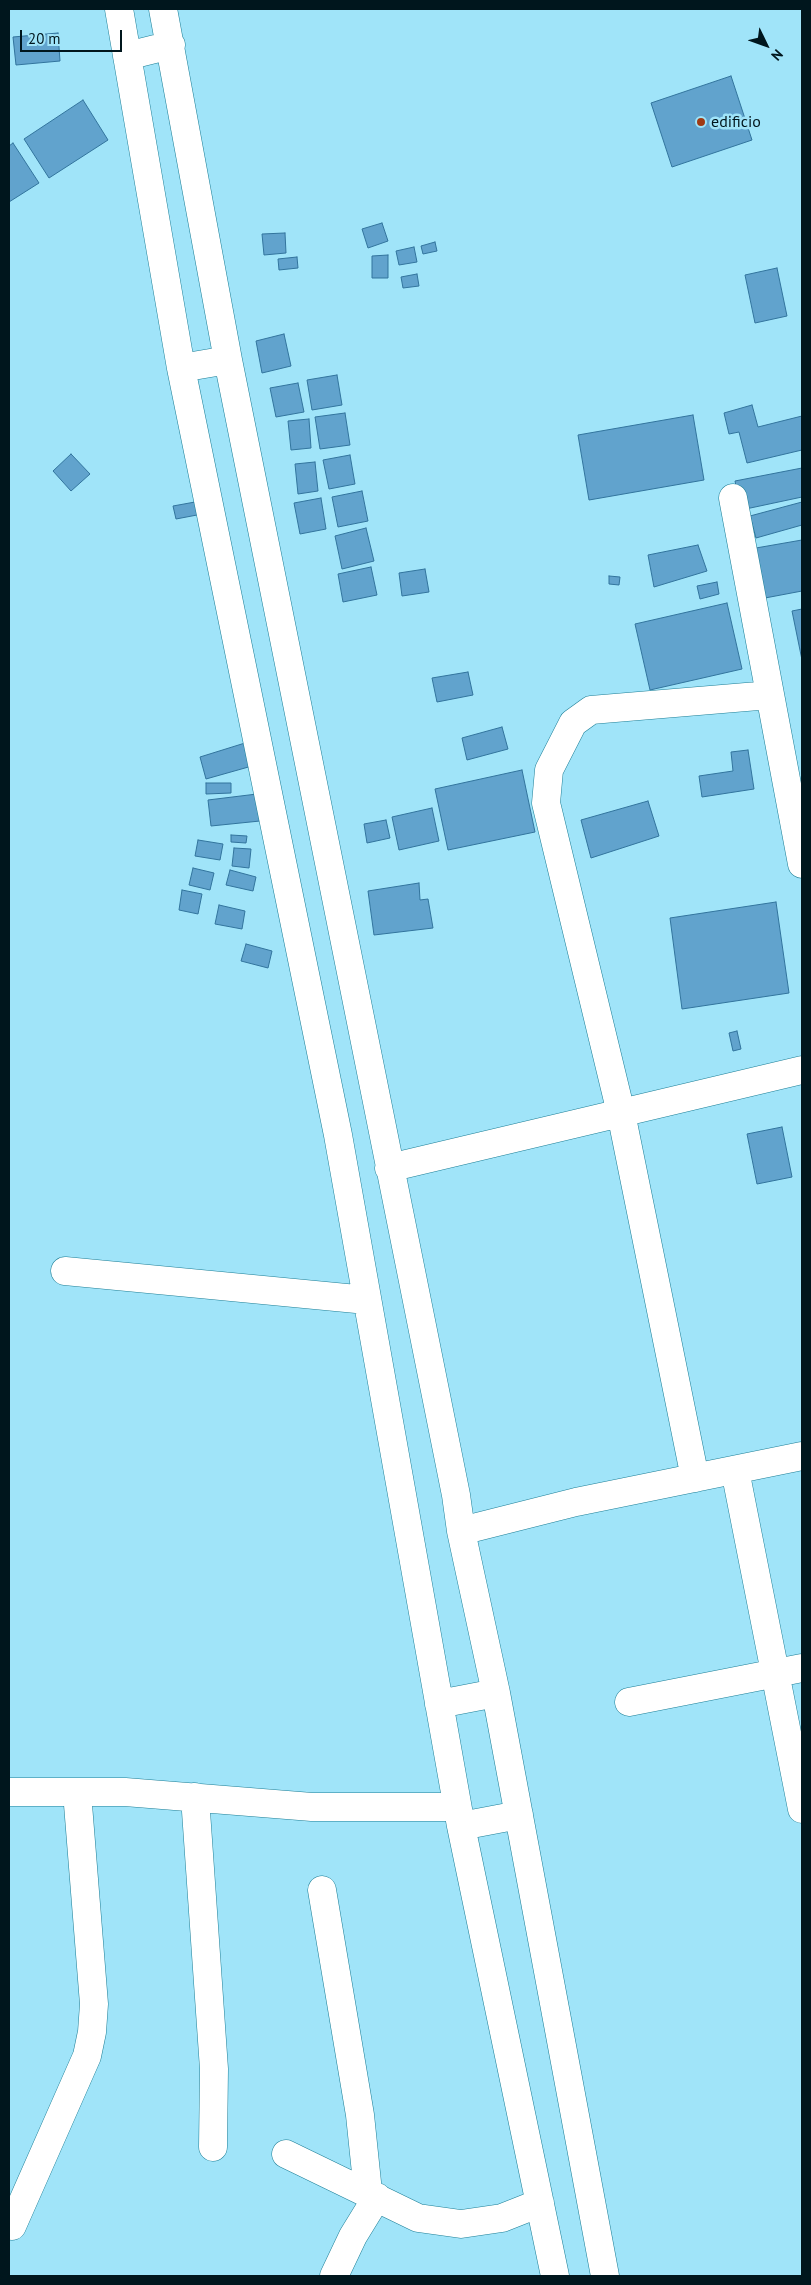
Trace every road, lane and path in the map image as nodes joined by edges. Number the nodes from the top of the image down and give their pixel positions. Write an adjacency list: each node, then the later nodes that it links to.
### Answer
1 (119, 9): 4 (street)
2 (163, 9): 3 (street)
3 (171, 45): 4 (street); 5 (street)
4 (127, 56): 6 (street)
5 (223, 360): 6 (street); 11 (street)
6 (186, 367): 11 (street)
7 (733, 498): 8 (street)
8 (770, 695): 9 (street); 12 (street)
9 (802, 864)
10 (802, 1070): 12 (street)
11 (354, 1102): 13 (street); 15 (street)
12 (621, 1113): 13 (street); 18 (street)
13 (389, 1168): 19 (street)
14 (66, 1271): 15 (street)
15 (367, 1300): 23 (street)
16 (802, 1456): 17 (street)
17 (735, 1470): 18 (street); 21 (street)
18 (695, 1478): 19 (street)
19 (461, 1531): 22 (street)
20 (802, 1668): 21 (street)
21 (775, 1673): 24 (street); 28 (street)
22 (489, 1694): 23 (street); 29 (street)
23 (446, 1702): 30 (street)
24 (628, 1702)
25 (9, 1792): 26 (street)
26 (77, 1792): 27 (street); 36 (street)
27 (195, 1797): 30 (street); 32 (street)
28 (802, 1809)
29 (512, 1817): 30 (street); 39 (street)
30 (465, 1819): 35 (street)
31 (322, 1890): 34 (street)
32 (213, 2147)
33 (286, 2154): 34 (street)
34 (372, 2194): 35 (street); 37 (street)
35 (540, 2203): 38 (street)
36 (12, 2226)
37 (334, 2276)
38 (555, 2276)
39 (605, 2276)

